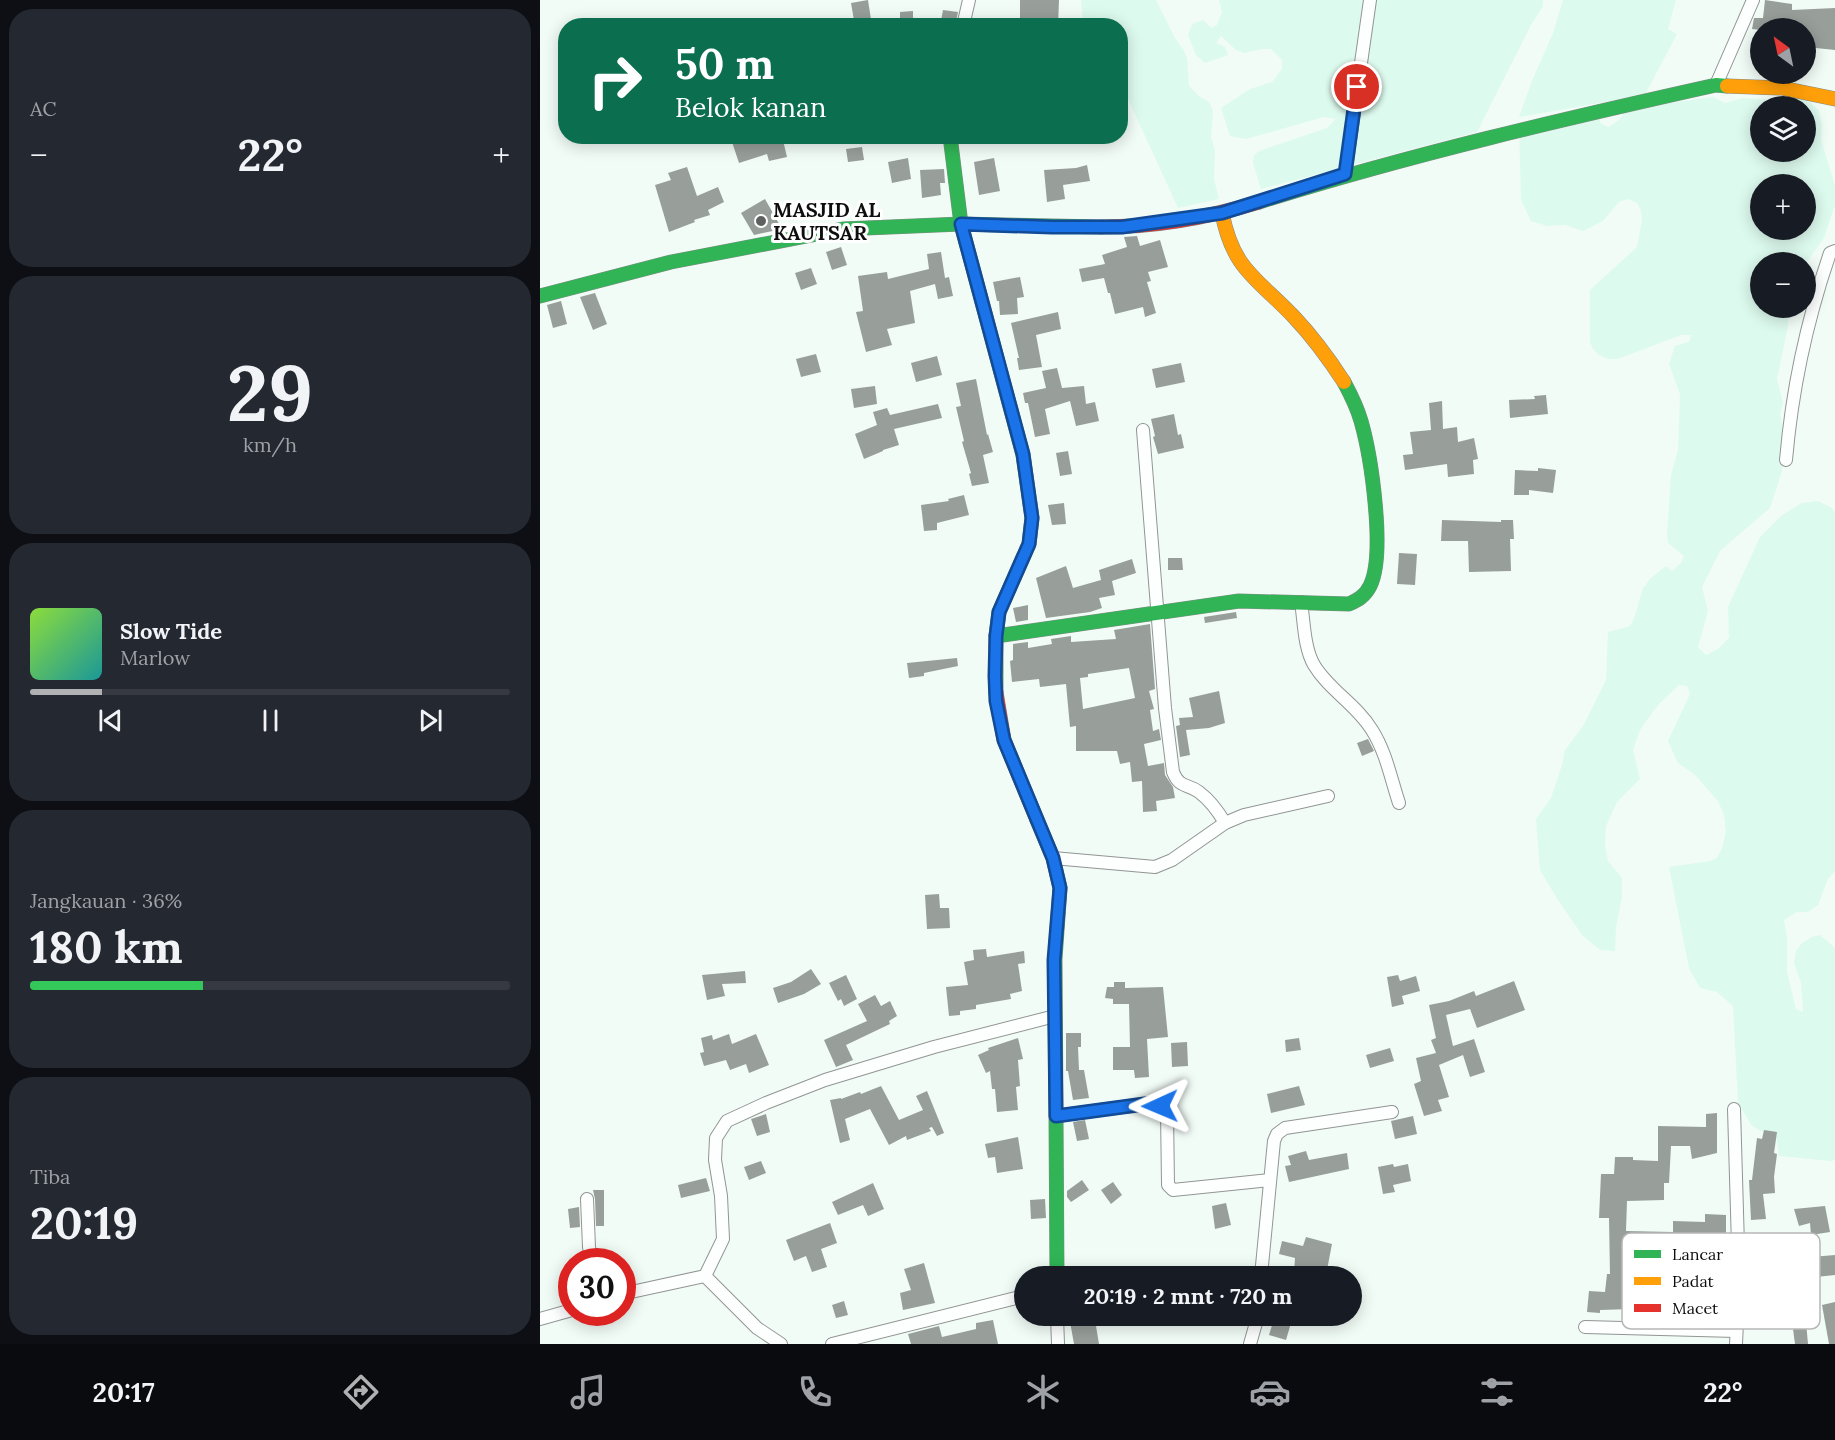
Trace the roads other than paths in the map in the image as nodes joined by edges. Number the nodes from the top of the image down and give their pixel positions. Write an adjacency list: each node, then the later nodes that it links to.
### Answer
1 (969, 0): 4 (street)
2 (1370, 0): 8 (street)
3 (1753, 0): 5 (street)
4 (965, 18)
5 (1716, 85): 6 (street); 8 (street)
6 (1835, 99)
7 (951, 144): 10 (street)
8 (1345, 174): 9 (street)
9 (1222, 213): 10 (street); 15 (street)
10 (961, 224): 12 (street); 17 (street)
11 (1835, 250): 14 (street)
12 (540, 296)
13 (1143, 430): 16 (street)
14 (1786, 460)
15 (1300, 602): 16 (street); 19 (street)
16 (1157, 611): 17 (street); 20 (street)
17 (996, 636): 21 (street)
18 (1328, 796): 20 (street)
19 (1399, 803)
20 (1226, 823): 21 (street)
21 (1053, 858): 22 (street)
22 (1055, 1016): 25 (street); 32 (street)
23 (1734, 1109): 28 (street)
24 (1392, 1112): 26 (street)
25 (1056, 1116): 26 (street); 30 (street)
26 (1270, 1180): 31 (street)
27 (587, 1199): 29 (street)
28 (1737, 1233)
29 (589, 1248)
30 (1057, 1266)
31 (1262, 1266)
32 (705, 1276): 33 (street); 43 (street)
33 (636, 1291)
34 (1014, 1298): 44 (street)
35 (558, 1314): 36 (street)
36 (540, 1319)
37 (1057, 1326): 45 (street)
38 (1255, 1326): 46 (street)
39 (1586, 1327): 40 (street)
40 (1622, 1328)
41 (1661, 1329): 42 (street)
42 (1736, 1331): 47 (street)
43 (781, 1344)
44 (832, 1344)
45 (1058, 1344)
46 (1250, 1344)
47 (1736, 1344)

